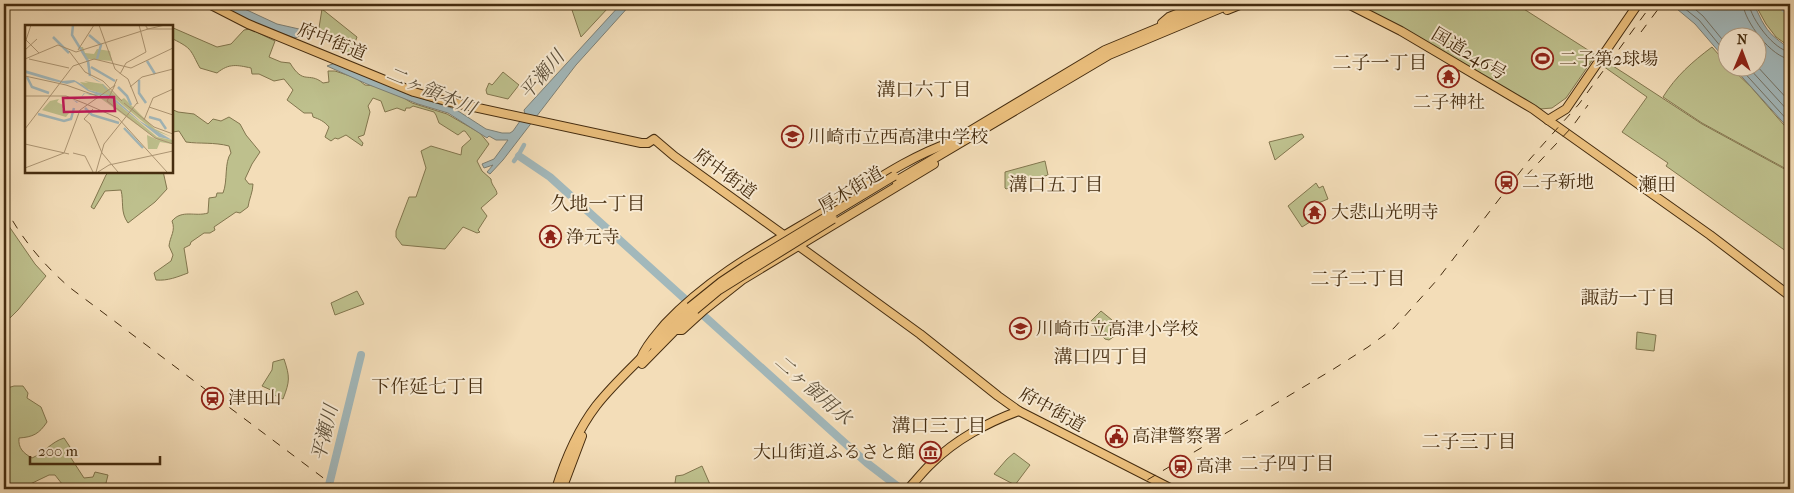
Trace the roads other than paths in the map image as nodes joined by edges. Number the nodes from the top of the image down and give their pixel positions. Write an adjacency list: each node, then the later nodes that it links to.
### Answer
1 (209, 4): 15 (main road, 府中街道)
2 (1202, 4): 9 (main road)
3 (1216, 4): 8 (main road, 厚木街道)
4 (1231, 4): 8 (main road, 厚木街道)
5 (1242, 4): 9 (main road)
6 (1348, 4): 11 (main road, 国道246号)
7 (1638, 4): 10 (main road)
8 (1193, 16): 9 (main road, 厚木街道)
9 (1158, 31): 12 (main road, 厚木街道)
10 (1571, 102): 11 (main road); 11 (main road)
11 (1553, 117): 17 (main road)
12 (949, 146): 13 (main road); 14 (main road); 18 (main road, 厚木街道, bridge)
13 (818, 215): 14 (main road); 15 (main road)
14 (827, 229): 16 (main road)
15 (785, 236): 16 (main road, 府中街道); 20 (main road)
16 (799, 246): 19 (main road); 21 (main road, 府中街道)
17 (1790, 296)
18 (692, 309): 19 (main road, 厚木街道); 20 (main road, 厚木街道)
19 (674, 330): 23 (main road, 厚木街道)
20 (641, 358): 22 (main road, 厚木街道)
21 (1019, 410): 24 (main road); 25 (main road, 府中街道)
22 (556, 489)
23 (562, 489)
24 (908, 489)
25 (1172, 489)

